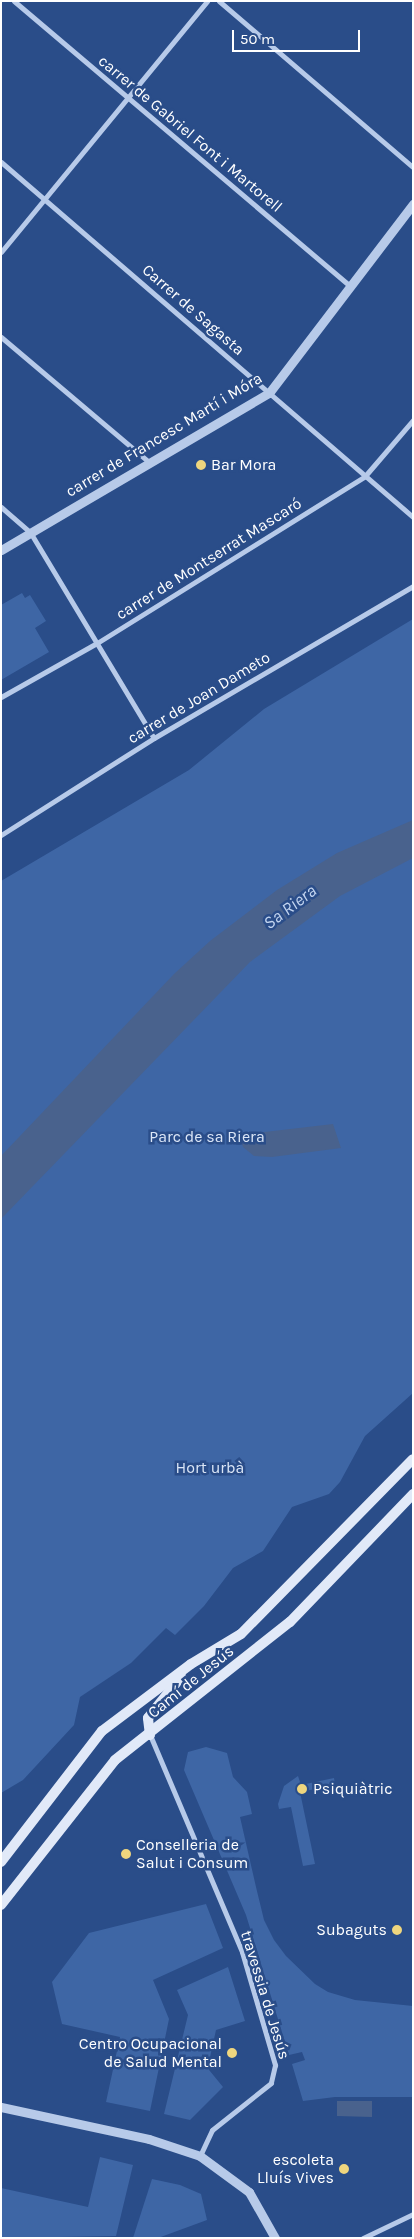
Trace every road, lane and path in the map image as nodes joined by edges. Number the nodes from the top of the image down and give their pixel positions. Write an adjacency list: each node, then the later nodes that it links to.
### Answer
1 (14, 1): 4 (street, carrer de Gabriel Font i Martorell)
2 (207, 1): 4 (street)
3 (219, 1): 6 (street)
4 (127, 97): 7 (street); 10 (street, carrer de Gabriel Font i Martorell)
5 (1, 162): 7 (street, Carrer de Sagasta)
6 (413, 167)
7 (46, 200): 9 (street); 12 (street, Carrer de Sagasta)
8 (413, 204): 10 (street, carrer de Francesc Martí i Móra)
9 (1, 252)
10 (350, 286): 12 (street, carrer de Francesc Martí i Móra)
11 (1, 337): 14 (street)
12 (269, 393): 14 (street, carrer de Francesc Martí i Móra); 15 (street, Carrer de Sagasta)
13 (413, 420): 15 (street, carrer de Montserrat Mascaró)
14 (150, 463): 18 (street, carrer de Francesc Martí i Móra)
15 (365, 476): 17 (street, Carrer de Sagasta); 21 (street, carrer de Montserrat Mascaró)
16 (1, 507): 18 (street)
17 (413, 517)
18 (30, 532): 19 (street, carrer de Francesc Martí i Móra); 21 (street)
19 (1, 550)
20 (413, 586): 23 (street, carrer de Joan Dameto)
21 (97, 643): 22 (street, carrer de Montserrat Mascaró); 23 (street)
22 (1, 697)
23 (154, 738): 24 (street, carrer de Joan Dameto)
24 (1, 835)
25 (413, 1459): 27 (main road, Camí de Jesús)
26 (413, 1494): 28 (main road, Camí de Jesús)
27 (192, 1664): 28 (main road); 29 (main road, Camí de Jesús)
28 (150, 1735): 30 (main road, Camí de Jesús); 32 (street, travessia de Jesús)
29 (1, 1862)
30 (1, 1905)
31 (1, 2107): 32 (street)
32 (200, 2156): 34 (street)
33 (413, 2214): 35 (street)
34 (275, 2238)
35 (363, 2238)

